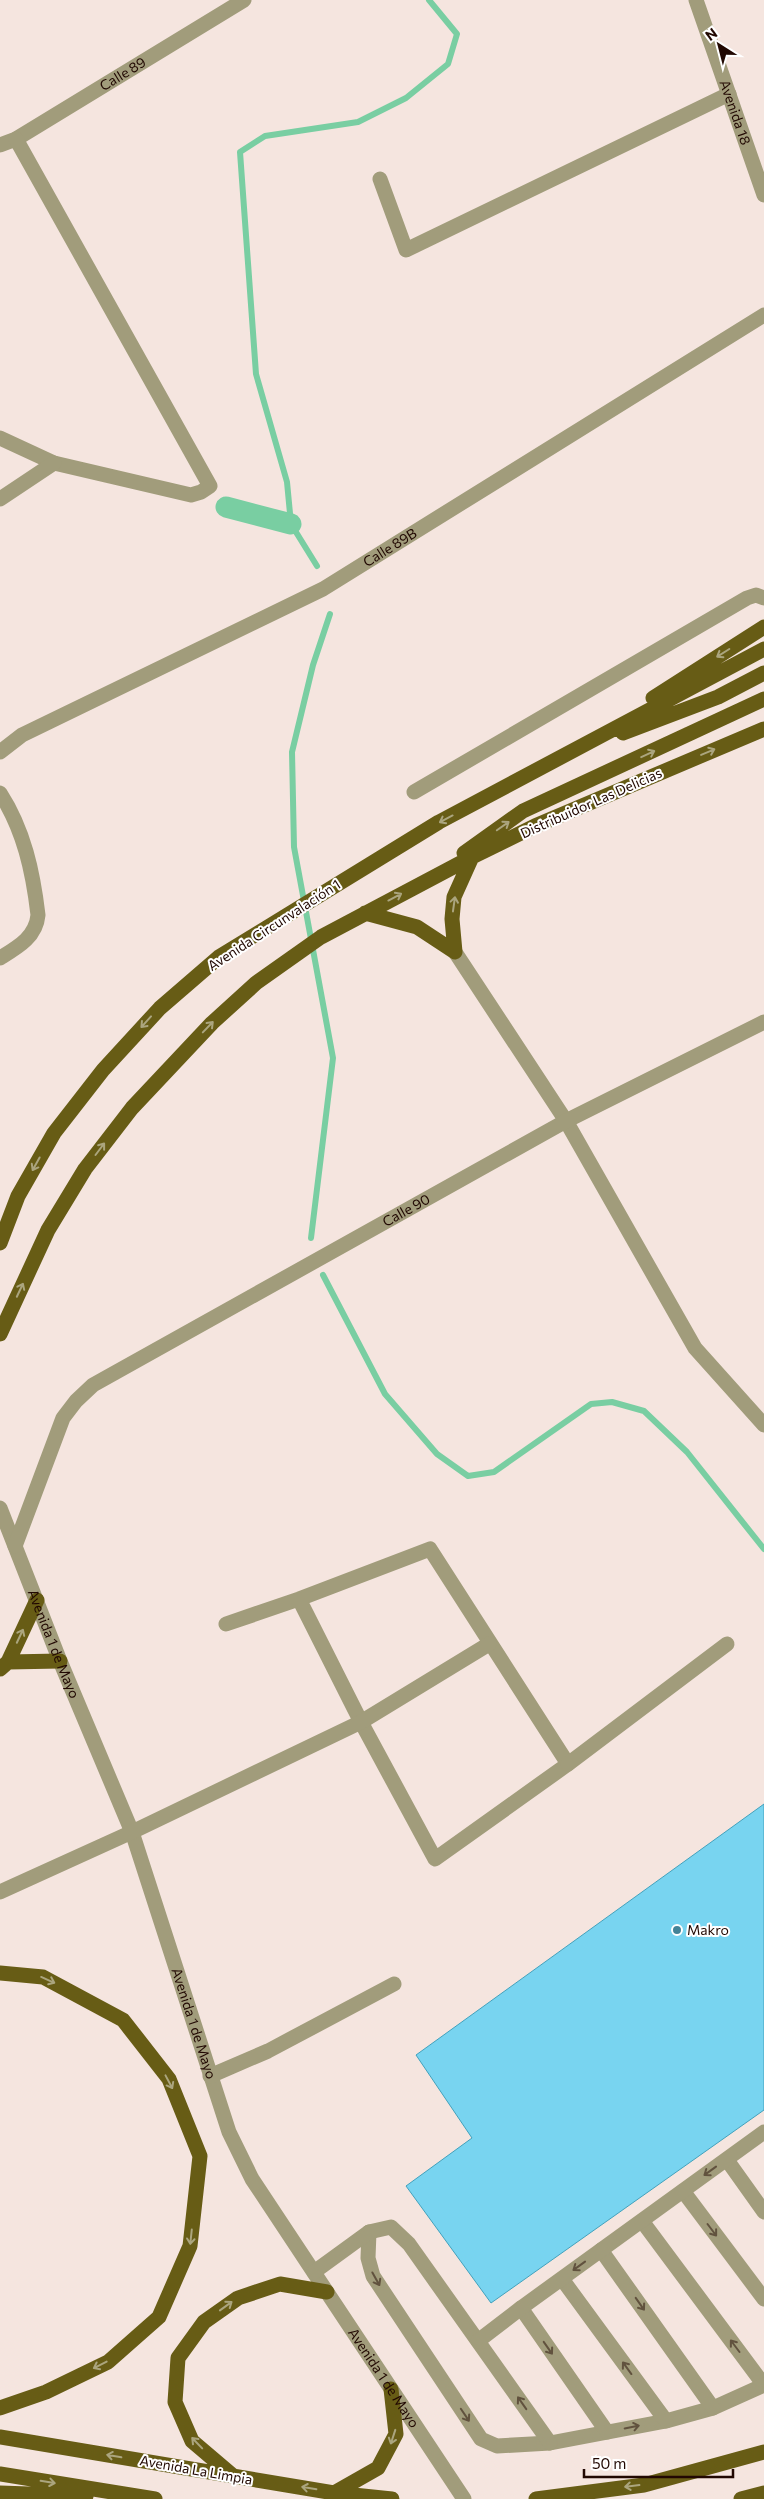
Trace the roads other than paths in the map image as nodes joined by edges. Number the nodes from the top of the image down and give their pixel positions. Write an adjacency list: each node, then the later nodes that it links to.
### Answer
1 (244, 0): 4 (street, Calle 89)
2 (696, 0): 3 (street, Avenida 18)
3 (729, 94): 6 (street); 7 (street, Avenida 18)
4 (16, 139): 5 (street, Calle 89); 10 (street)
5 (0, 145)
6 (380, 179)
7 (764, 195)
8 (764, 315): 18 (street, Calle 89B)
9 (0, 438): 10 (street)
10 (54, 463): 11 (street)
11 (0, 498)
12 (764, 598): 20 (street)
13 (764, 627): 19 (main road, one-way to 19)
14 (764, 648): 19 (main road)
15 (764, 673): 19 (main road)
16 (764, 699): 23 (main road, one-way to 16)
17 (764, 729): 22 (main road, Distribuidor Las Delicias, one-way to 17)
18 (0, 752)
19 (566, 755): 29 (main road, Avenida Circunvalación 1, one-way to 29)
20 (414, 792)
21 (0, 794): 26 (street)
22 (472, 857): 23 (main road, Distribuidor Las Delicias); 25 (main road, one-way to 22)
23 (420, 884): 24 (main road, one-way to 23)
24 (364, 913): 25 (main road); 30 (main road, one-way to 24)
25 (455, 952): 28 (street)
26 (0, 958)
27 (764, 1022): 28 (street, Calle 90)
28 (566, 1121): 31 (street); 33 (street, Calle 90)
29 (0, 1242)
30 (0, 1334)
31 (764, 1425)
32 (0, 1508): 33 (street, Avenida 1 de Mayo)
33 (16, 1546): 35 (street, Avenida 1 de Mayo)
34 (299, 1599): 36 (street); 37 (street); 41 (street)
35 (37, 1600): 39 (street, Avenida 1 de Mayo); 40 (main road, one-way to 35)
36 (226, 1624)
37 (489, 1644): 41 (street); 42 (street)
38 (727, 1644): 42 (street)
39 (60, 1661): 40 (main road); 43 (street, Avenida 1 de Mayo)
40 (4, 1666)
41 (361, 1722): 42 (street); 43 (street)
42 (568, 1764)
43 (132, 1832): 44 (street); 47 (street, Avenida 1 de Mayo)
44 (0, 1892)
45 (0, 1973): 63 (main road, one-way to 63)
46 (394, 1984): 47 (street)
47 (210, 2076): 55 (street, Avenida 1 de Mayo)
48 (764, 2132): 49 (street)
49 (727, 2160): 50 (street, one-way to 50); 51 (street)
50 (683, 2191): 52 (street); 58 (street, one-way to 58)
51 (764, 2212)
52 (642, 2221): 54 (street); 61 (street, one-way to 52)
53 (369, 2232): 55 (street); 60 (street); 68 (street, one-way to 68)
54 (602, 2250): 56 (street, one-way to 56); 64 (street, one-way to 64)
55 (314, 2272): 57 (street, Avenida 1 de Mayo)
56 (562, 2279): 59 (street); 65 (street, one-way to 56)
57 (327, 2292): 62 (street, Avenida 1 de Mayo); 71 (main road, one-way to 57)
58 (764, 2299)
59 (521, 2308): 60 (street); 66 (street, one-way to 66)
60 (478, 2341): 68 (street, one-way to 60)
61 (764, 2385): 64 (street)
62 (391, 2389): 73 (main road, one-way to 73); 77 (street, Avenida 1 de Mayo)
63 (0, 2408)
64 (713, 2408): 65 (street)
65 (666, 2421): 66 (street, one-way to 65)
66 (607, 2432): 68 (street)
67 (0, 2437): 71 (main road, Avenida La Limpia, one-way to 67)
68 (550, 2443)
69 (764, 2452): 78 (main road, one-way to 78)
70 (0, 2474): 74 (main road, one-way to 74)
71 (233, 2476): 73 (main road, Avenida La Limpia, one-way to 71)
72 (0, 2493): 74 (main road)
73 (334, 2493): 76 (main road, Avenida La Limpia)
74 (151, 2498): 75 (main road)
75 (155, 2499)
76 (392, 2499)
77 (464, 2499)
78 (536, 2499)

